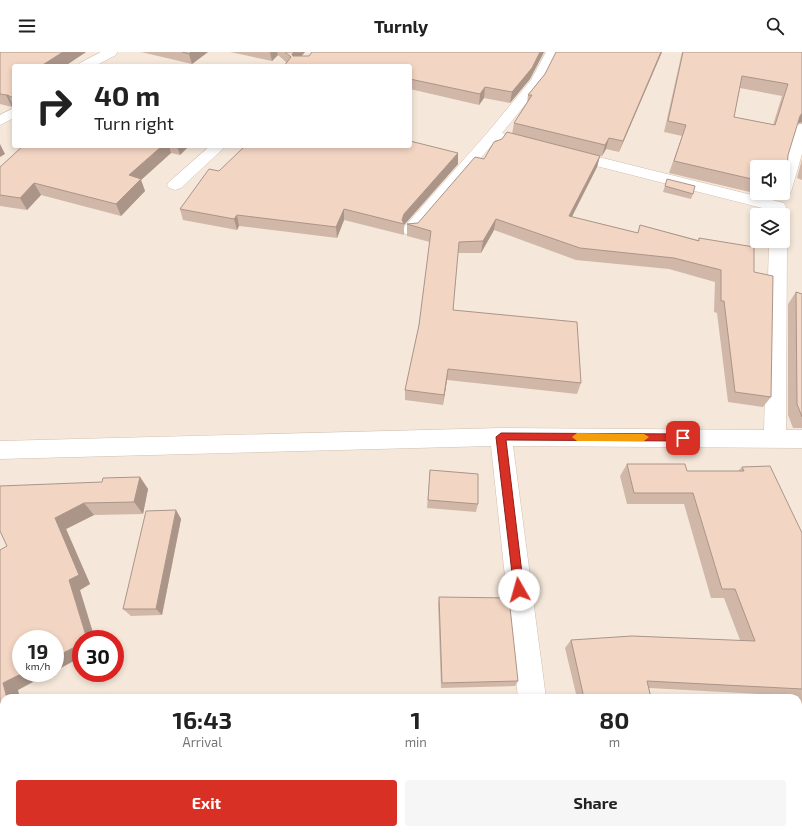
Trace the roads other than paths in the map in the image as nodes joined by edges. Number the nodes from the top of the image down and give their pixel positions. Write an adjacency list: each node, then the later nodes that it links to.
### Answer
1 (111, 52): 3 (street)
2 (552, 52): 7 (street)
3 (90, 64)
4 (12, 113): 5 (street)
5 (0, 122)
6 (802, 128): 9 (street)
7 (493, 135): 12 (street); 14 (street)
8 (216, 148): 10 (street)
9 (790, 170)
10 (175, 185)
11 (802, 185): 13 (street)
12 (750, 191)
13 (790, 193)
14 (411, 230)
15 (778, 248): 17 (street)
16 (501, 437): 17 (street); 19 (street); 20 (street)
17 (775, 438): 18 (street)
18 (802, 439)
19 (0, 450)
20 (532, 694)

